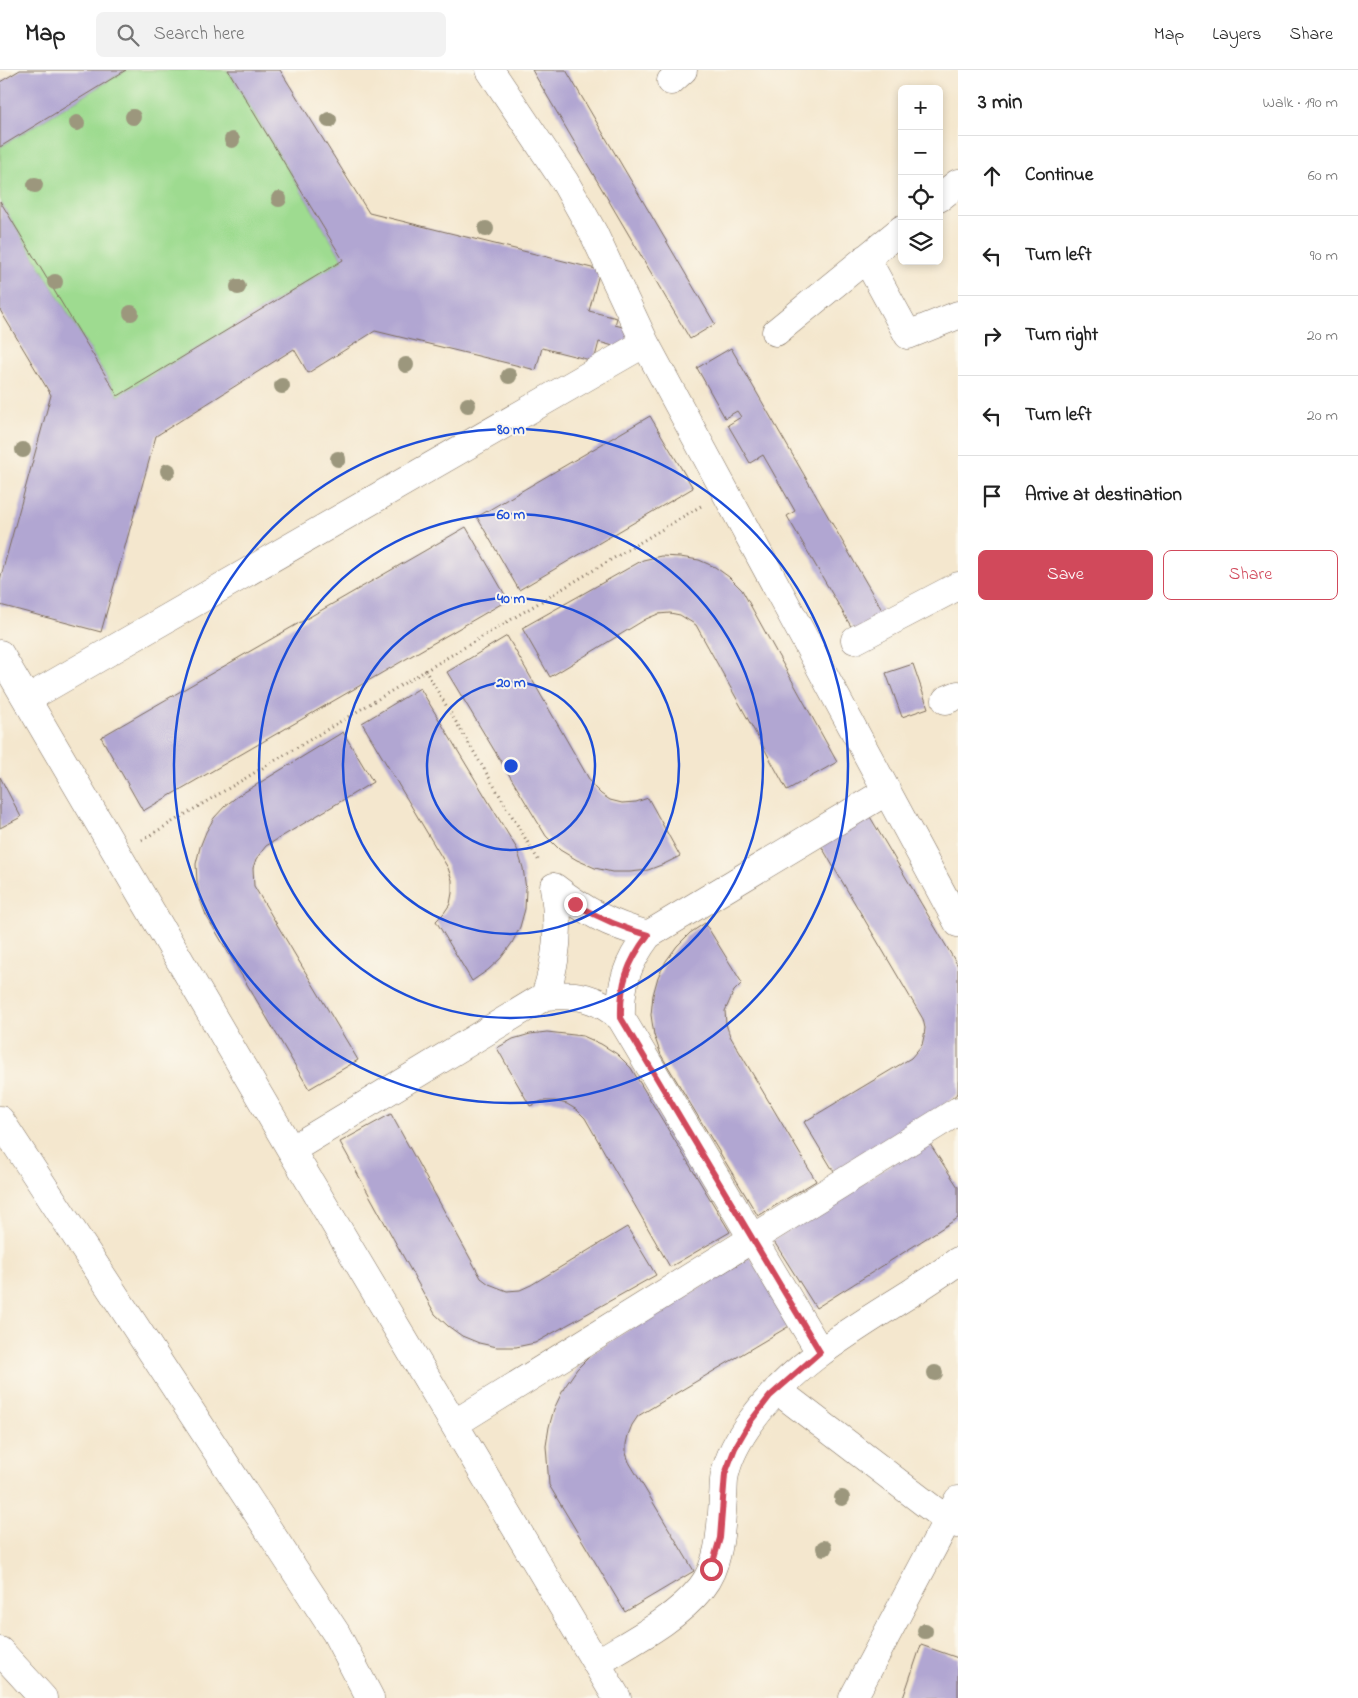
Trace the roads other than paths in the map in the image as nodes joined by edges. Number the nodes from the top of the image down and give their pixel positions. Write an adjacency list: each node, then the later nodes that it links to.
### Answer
1 (490, 70): 8 (street)
2 (958, 183): 3 (street)
3 (943, 195)
4 (898, 232): 5 (street)
5 (866, 258): 6 (street); 7 (street)
6 (958, 315)
7 (776, 332)
8 (645, 343): 12 (street); 13 (street)
9 (958, 586): 10 (street)
10 (855, 640)
11 (0, 654): 12 (street)
12 (27, 699): 20 (street)
13 (887, 791): 14 (street); 15 (street)
14 (958, 922)
15 (648, 935): 16 (street); 17 (street)
16 (545, 996): 17 (street); 20 (street)
17 (621, 1018): 21 (street)
18 (956, 1116): 21 (street)
19 (0, 1120): 30 (street)
20 (291, 1150): 25 (street)
21 (754, 1238): 23 (street); 25 (street)
22 (958, 1261): 23 (street)
23 (820, 1352): 24 (street)
24 (777, 1390): 26 (street); 28 (street)
25 (454, 1424): 28 (street)
26 (954, 1514): 32 (street)
27 (0, 1651): 29 (street)
28 (596, 1663): 31 (street)
29 (43, 1698)
30 (370, 1698)
31 (618, 1698)
32 (853, 1698)

